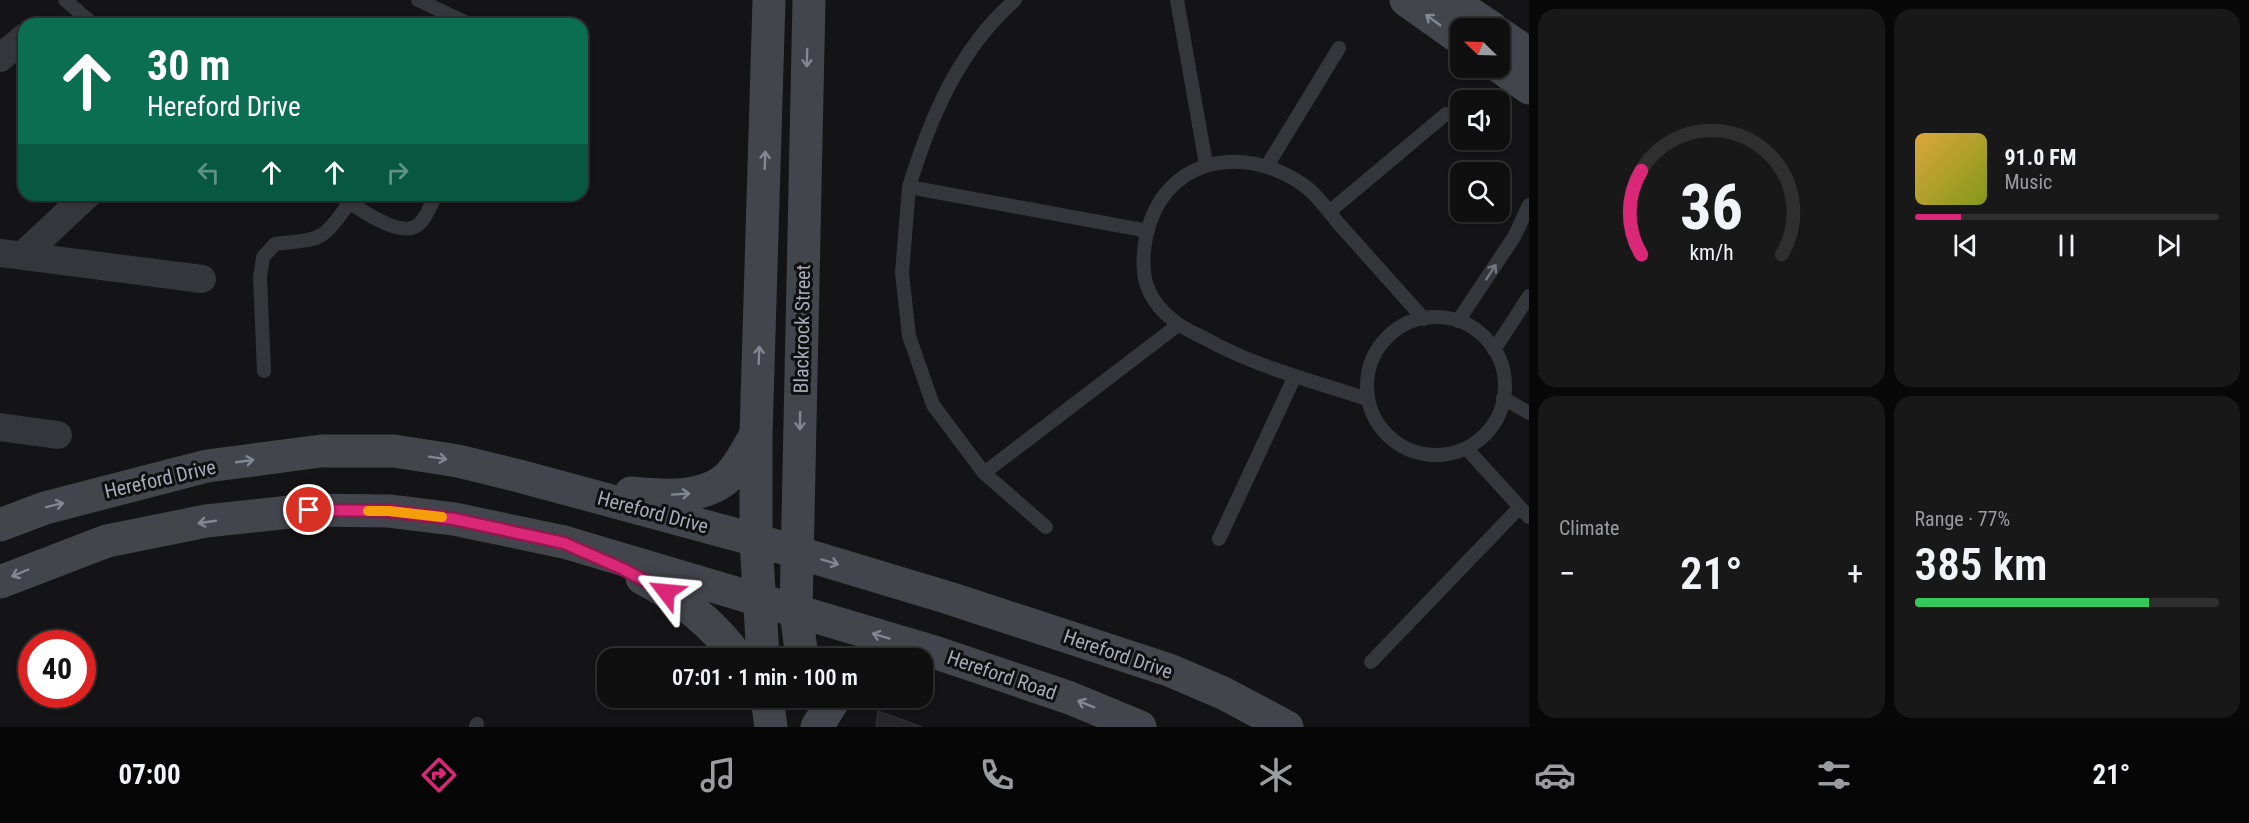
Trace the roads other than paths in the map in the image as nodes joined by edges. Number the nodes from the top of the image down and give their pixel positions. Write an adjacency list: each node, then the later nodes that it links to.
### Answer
1 (65, 0): 9 (lane)
2 (418, 0): 10 (lane)
3 (769, 0): 44 (street, one-way to 3)
4 (808, 0): 55 (street, Blackrock Street, one-way to 55)
5 (1015, 0): 23 (lane)
6 (1177, 0): 21 (lane)
7 (1406, 0): 12 (street, one-way to 7)
8 (1450, 0): 11 (street)
9 (86, 18)
10 (444, 18)
11 (1477, 18)
12 (1450, 31)
13 (1510, 41): 16 (street)
14 (18, 43): 17 (street)
15 (1339, 48): 22 (lane)
16 (1529, 54)
17 (0, 58)
18 (1510, 74): 19 (street)
19 (1529, 88)
20 (1446, 114): 29 (lane)
21 (1206, 164): 22 (lane); 30 (lane)
22 (1267, 166): 29 (lane)
23 (909, 187): 30 (lane); 47 (lane)
24 (79, 201): 31 (street)
25 (349, 201): 38 (lane)
26 (352, 201): 27 (lane)
27 (432, 201)
28 (1529, 205): 35 (lane, one-way to 28)
29 (1329, 212): 34 (lane)
30 (1148, 231): 36 (lane)
31 (11, 254): 32 (street)
32 (202, 279)
33 (1529, 296): 37 (lane)
34 (1424, 319): 35 (lane); 41 (lane)
35 (1458, 321): 37 (lane)
36 (1178, 325): 39 (lane); 47 (lane)
37 (1494, 350): 40 (lane)
38 (264, 370)
39 (1295, 376): 41 (lane); 52 (lane)
40 (1503, 398): 42 (lane); 46 (lane)
41 (1367, 399): 46 (lane)
42 (1529, 413)
43 (0, 427): 45 (street)
44 (756, 434): 48 (street, one-way to 44); 53 (street)
45 (58, 435)
46 (1466, 448): 49 (lane)
47 (984, 473): 51 (lane)
48 (519, 476): 50 (street, Hereford Drive, one-way to 48); 53 (street, Hereford Drive)
49 (1524, 512): 64 (lane)
50 (0, 525)
51 (1046, 527)
52 (1219, 538)
53 (756, 540): 55 (street, Hereford Drive); 57 (street)
54 (564, 543): 56 (street, one-way to 56); 57 (street); 59 (street)
55 (797, 552): 58 (street, Blackrock Street); 70 (street, Hereford Drive, one-way to 70)
56 (0, 582)
57 (758, 599): 58 (street, Hereford Road); 60 (street)
58 (796, 611): 61 (street, Blackrock Street); 62 (street, Hereford Road, one-way to 58)
59 (730, 648)
60 (762, 648)
61 (801, 648)
62 (897, 648)
63 (933, 660): 69 (street, Hereford Road, one-way to 63)
64 (1371, 662)
65 (808, 708): 67 (street)
66 (829, 708): 68 (street)
67 (811, 727)
68 (818, 727)
69 (1140, 727)
70 (1287, 727)

